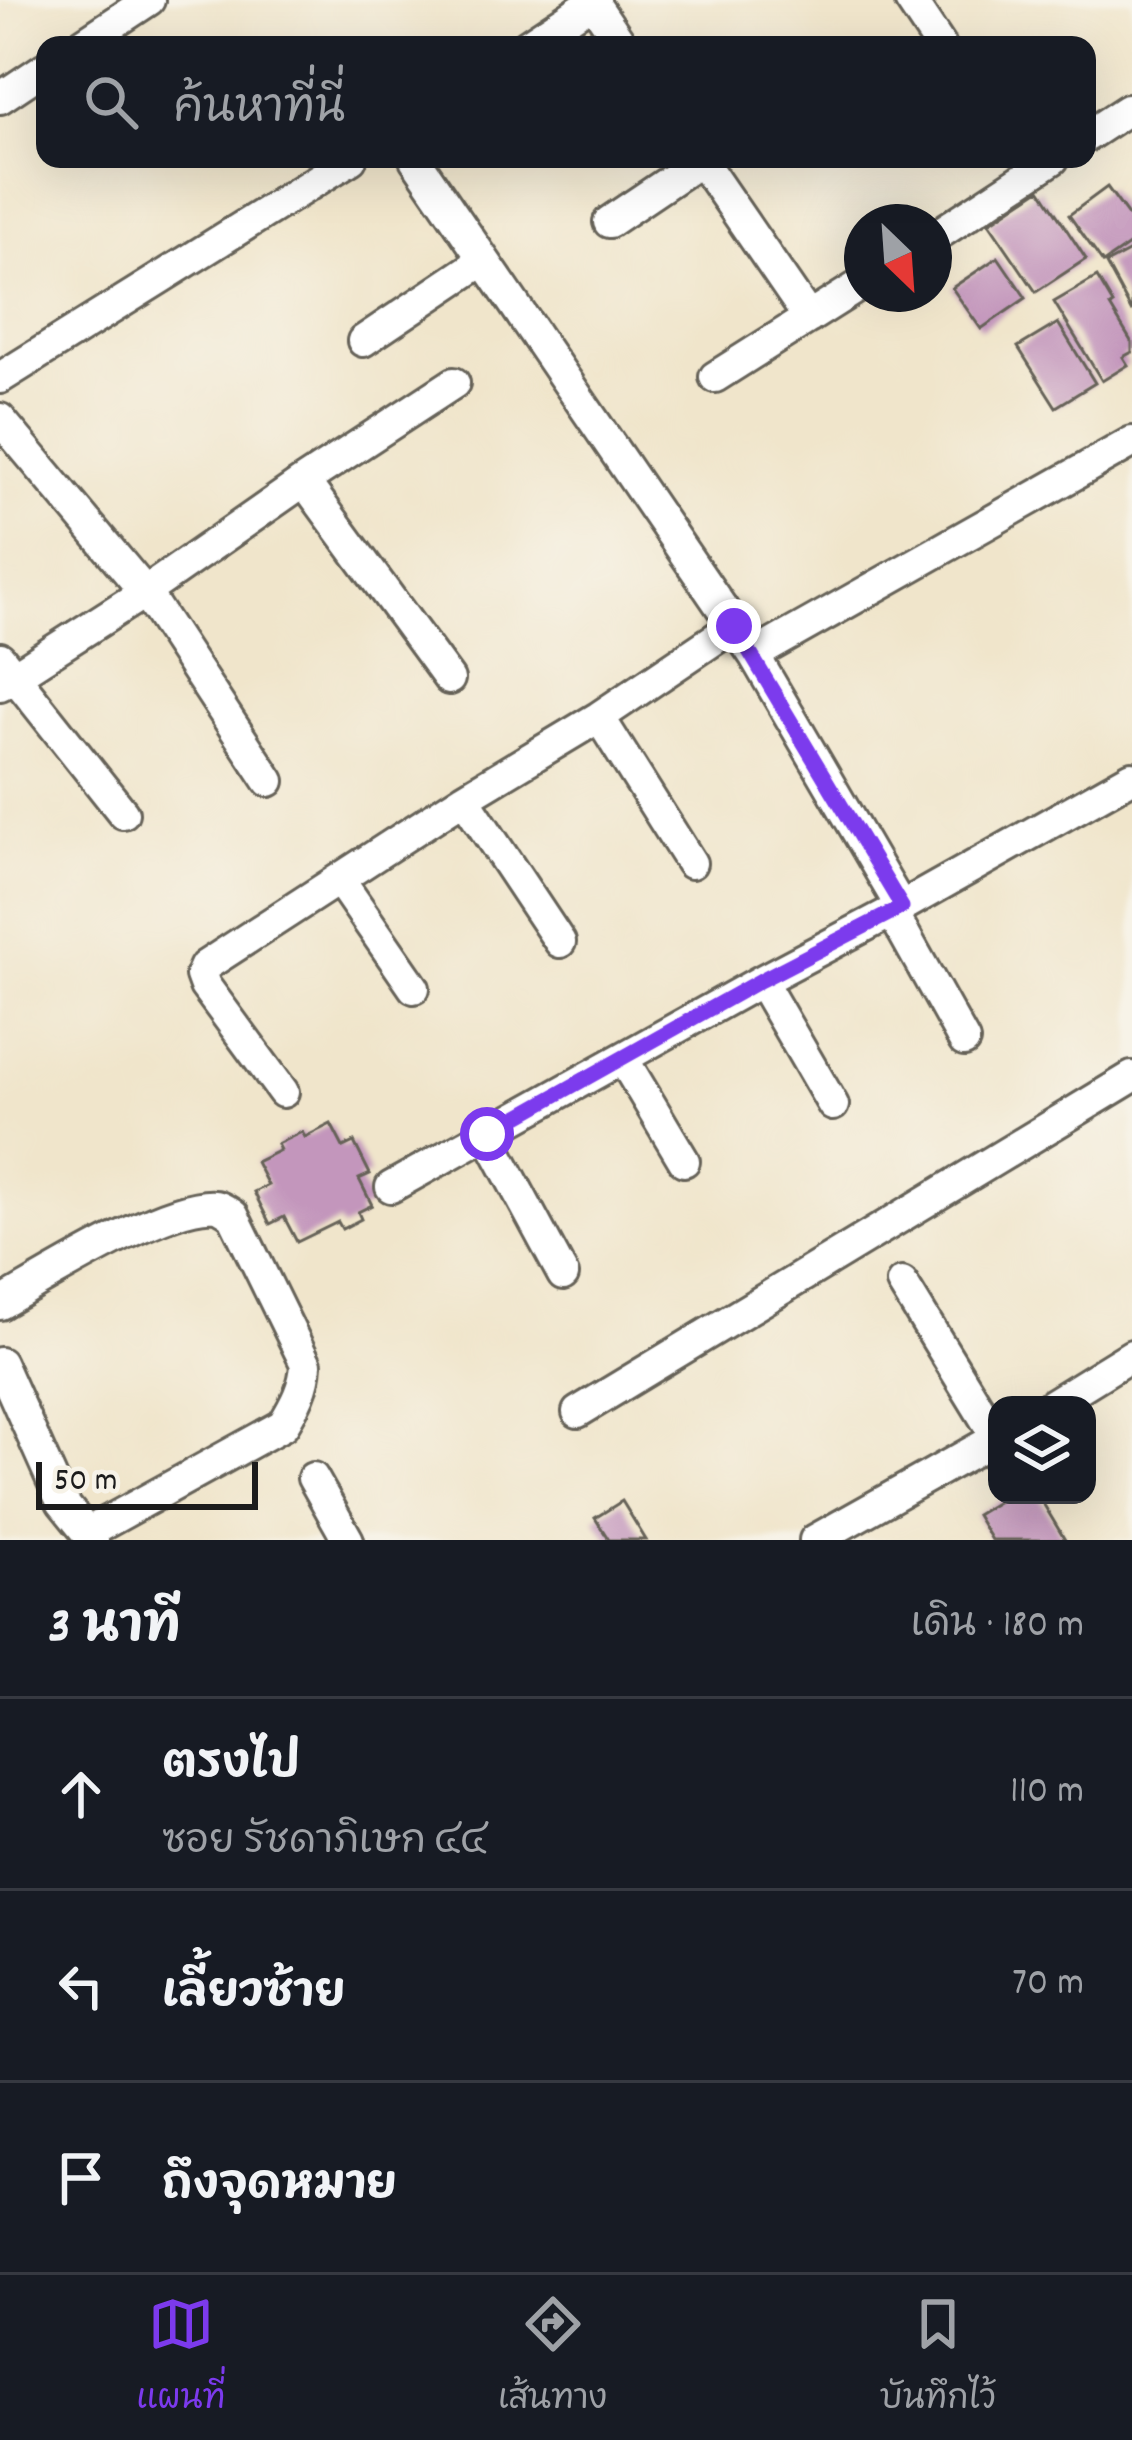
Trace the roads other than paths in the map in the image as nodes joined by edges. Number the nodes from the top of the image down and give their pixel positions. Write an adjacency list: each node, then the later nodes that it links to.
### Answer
1 (149, 0): 4 (street)
2 (910, 0): 7 (street)
3 (594, 1): 5 (street); 6 (street)
4 (94, 36)
5 (540, 36)
6 (616, 36)
7 (934, 36)
8 (36, 74): 9 (street)
9 (0, 98)
10 (1127, 110): 11 (street)
11 (1096, 130)
12 (337, 168): 24 (street)
13 (421, 168): 19 (street)
14 (687, 168): 17 (street)
15 (706, 168): 21 (street)
16 (1027, 168): 18 (street)
17 (609, 222)
18 (952, 224)
19 (484, 260): 22 (street); 30 (street)
20 (844, 296): 21 (street)
21 (809, 318): 23 (street)
22 (363, 341)
23 (715, 377)
24 (0, 378)
25 (454, 383): 28 (street)
26 (0, 419): 29 (street)
27 (1132, 442): 31 (street)
28 (304, 481): 29 (street); 33 (street)
29 (145, 592): 32 (street); 36 (street)
30 (734, 626): 31 (street); 34 (street)
31 (754, 655): 41 (street)
32 (4, 673): 38 (street)
33 (449, 679)
34 (599, 717): 37 (street); 39 (street)
35 (1132, 777): 41 (street)
36 (269, 781)
37 (464, 798): 40 (street); 42 (street)
38 (123, 813)
39 (691, 863)
40 (340, 881): 44 (street); 48 (street)
41 (897, 909): 43 (street); 45 (street)
42 (560, 942)
43 (761, 980): 46 (street); 49 (street)
44 (414, 988)
45 (964, 1041)
46 (623, 1060): 50 (street); 51 (street)
47 (1132, 1077): 59 (street)
48 (283, 1092)
49 (833, 1105)
50 (487, 1134): 52 (street); 53 (street)
51 (684, 1161)
52 (391, 1187)
53 (563, 1275)
54 (902, 1283): 60 (street)
55 (0, 1304): 63 (street)
56 (1132, 1355): 58 (street)
57 (0, 1363): 63 (street)
58 (1066, 1396)
59 (578, 1412)
60 (988, 1423)
61 (988, 1443): 65 (street)
62 (313, 1478): 64 (street)
63 (90, 1536)
64 (348, 1540)
65 (815, 1540)

